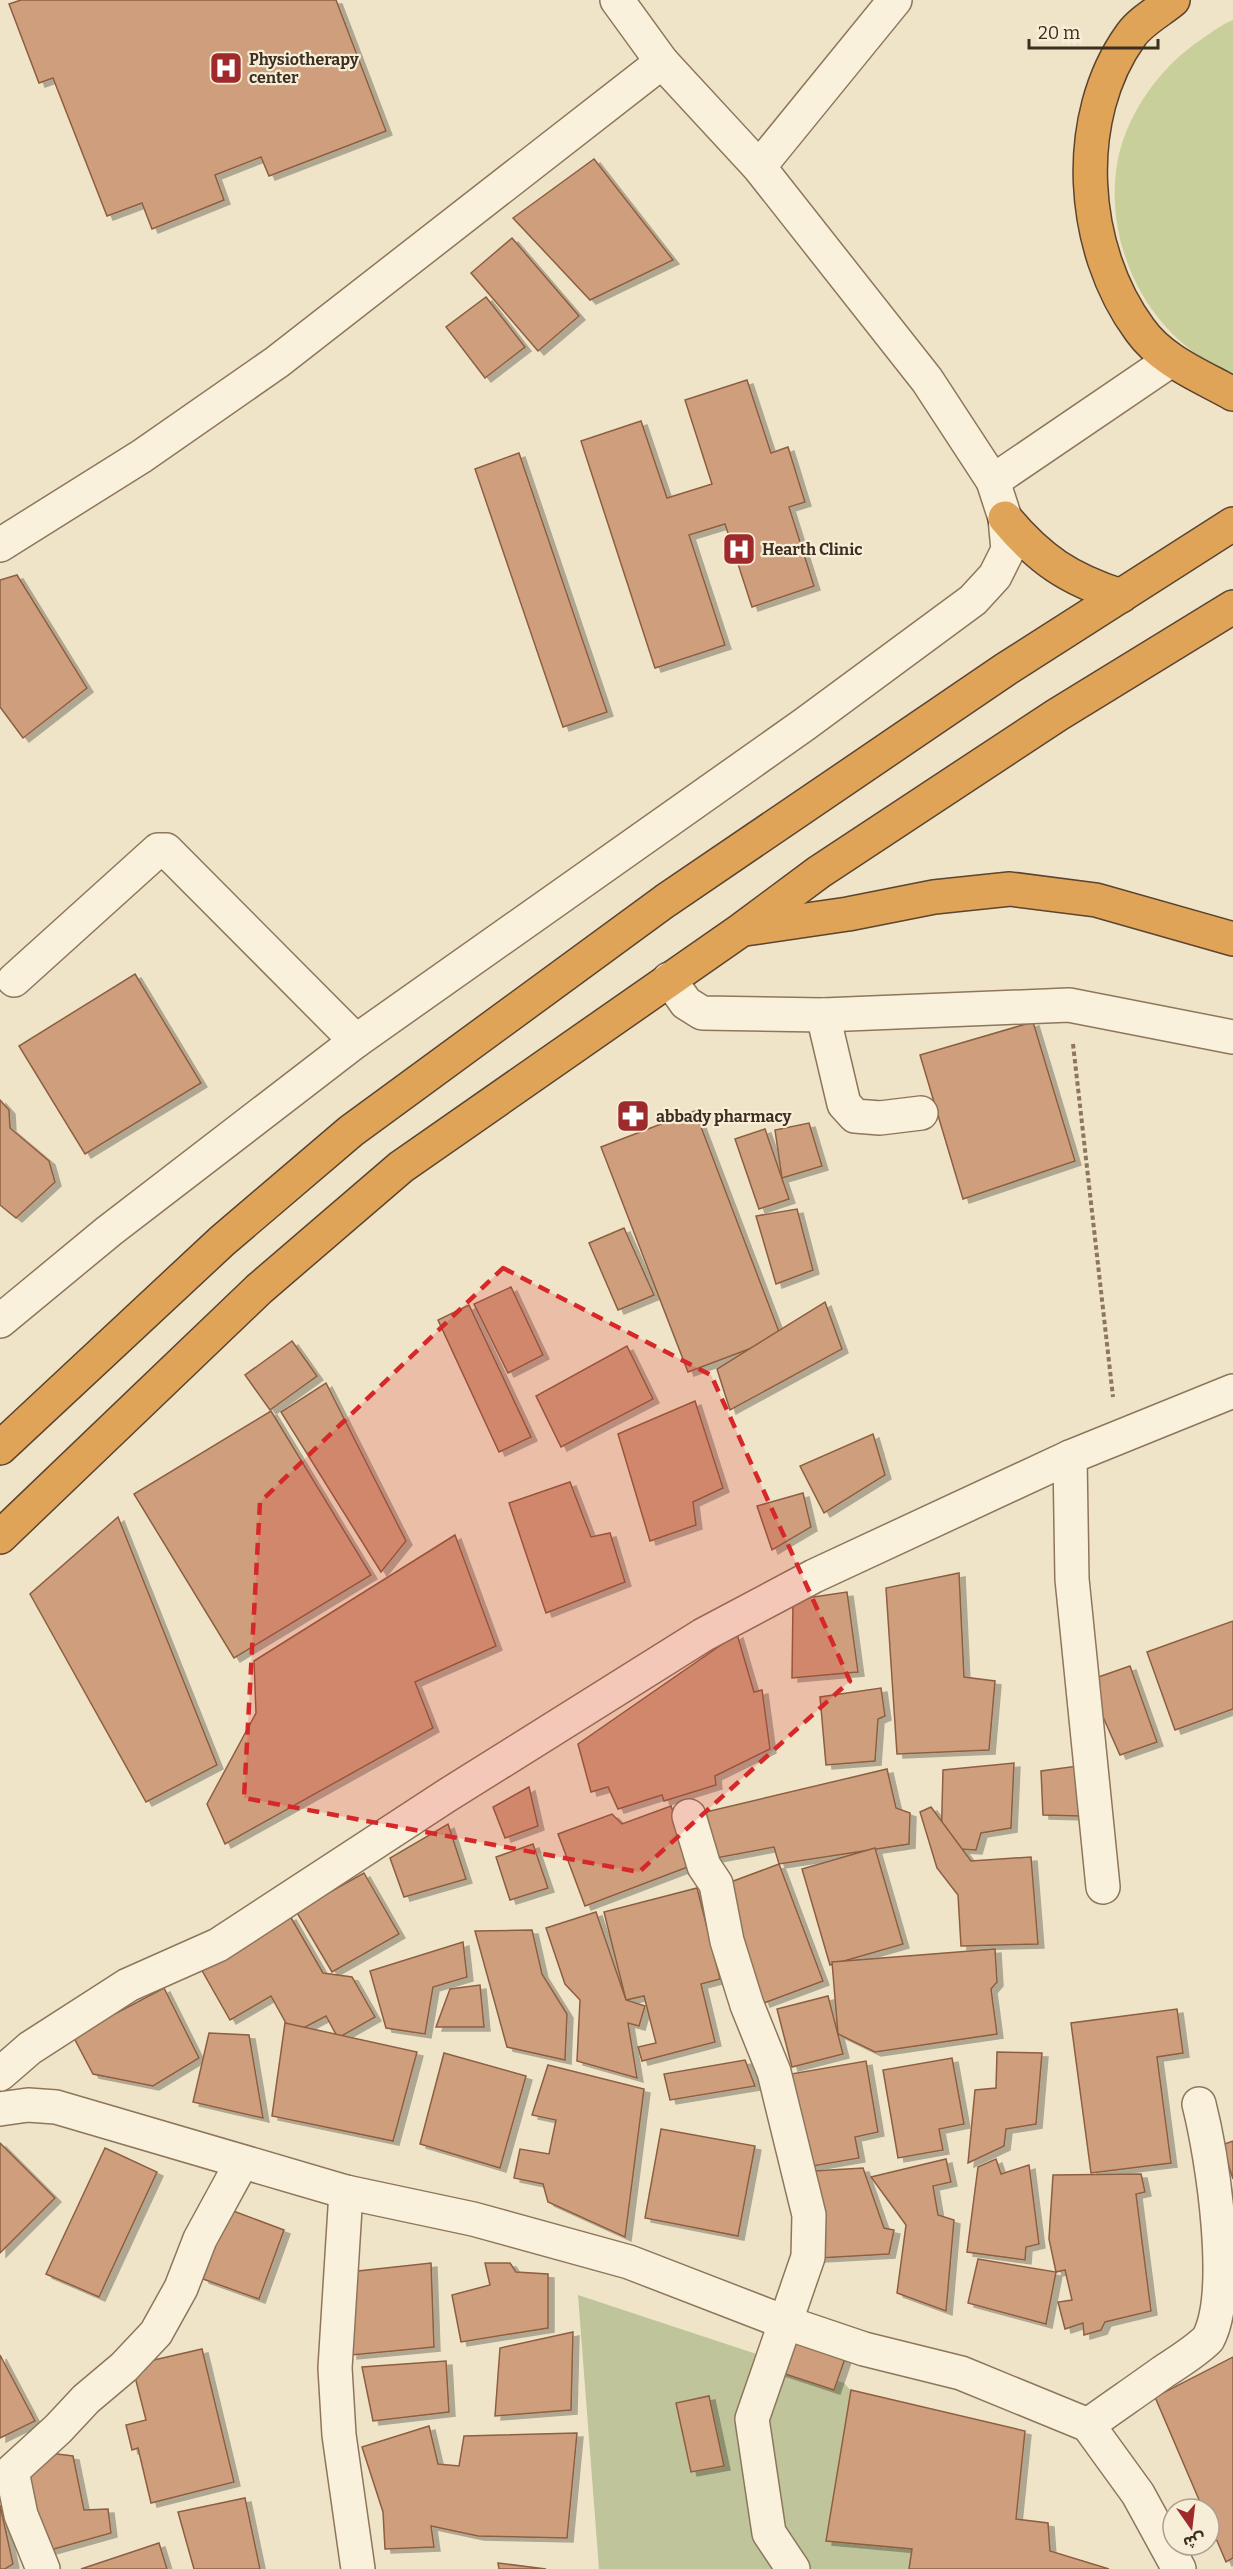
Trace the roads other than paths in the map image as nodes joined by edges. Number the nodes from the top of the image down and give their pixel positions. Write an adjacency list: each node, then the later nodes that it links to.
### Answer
1 (895, 0): 5 (street)
2 (1173, 0): 6 (highway)
3 (620, 1): 4 (street)
4 (662, 62): 5 (street); 11 (street)
5 (759, 167): 8 (street)
6 (1171, 360): 7 (highway); 8 (street)
7 (1233, 394)
8 (993, 481): 9 (street)
9 (1005, 518): 12 (highway); 20 (street)
10 (1233, 524): 12 (highway)
11 (0, 544)
12 (1121, 596): 24 (highway)
13 (1233, 607): 14 (highway)
14 (741, 930): 15 (highway); 16 (highway)
15 (1233, 939)
16 (669, 979): 18 (street); 26 (highway)
17 (14, 980): 20 (street)
18 (823, 1015): 19 (street); 21 (street)
19 (1233, 1037)
20 (356, 1041): 22 (street)
21 (921, 1113)
22 (0, 1321)
23 (1233, 1391): 25 (street)
24 (0, 1448)
25 (1070, 1457): 28 (street); 29 (street)
26 (0, 1536)
27 (689, 1816): 34 (street)
28 (1103, 1887)
29 (0, 2074)
30 (1199, 2104): 35 (street)
31 (0, 2109): 32 (street)
32 (242, 2162): 33 (street); 36 (street)
33 (346, 2192): 34 (street); 38 (street)
34 (787, 2323): 35 (street); 39 (street)
35 (1088, 2425): 40 (street)
36 (6, 2476): 37 (street)
37 (43, 2569)
38 (358, 2569)
39 (793, 2569)
40 (1179, 2569)

